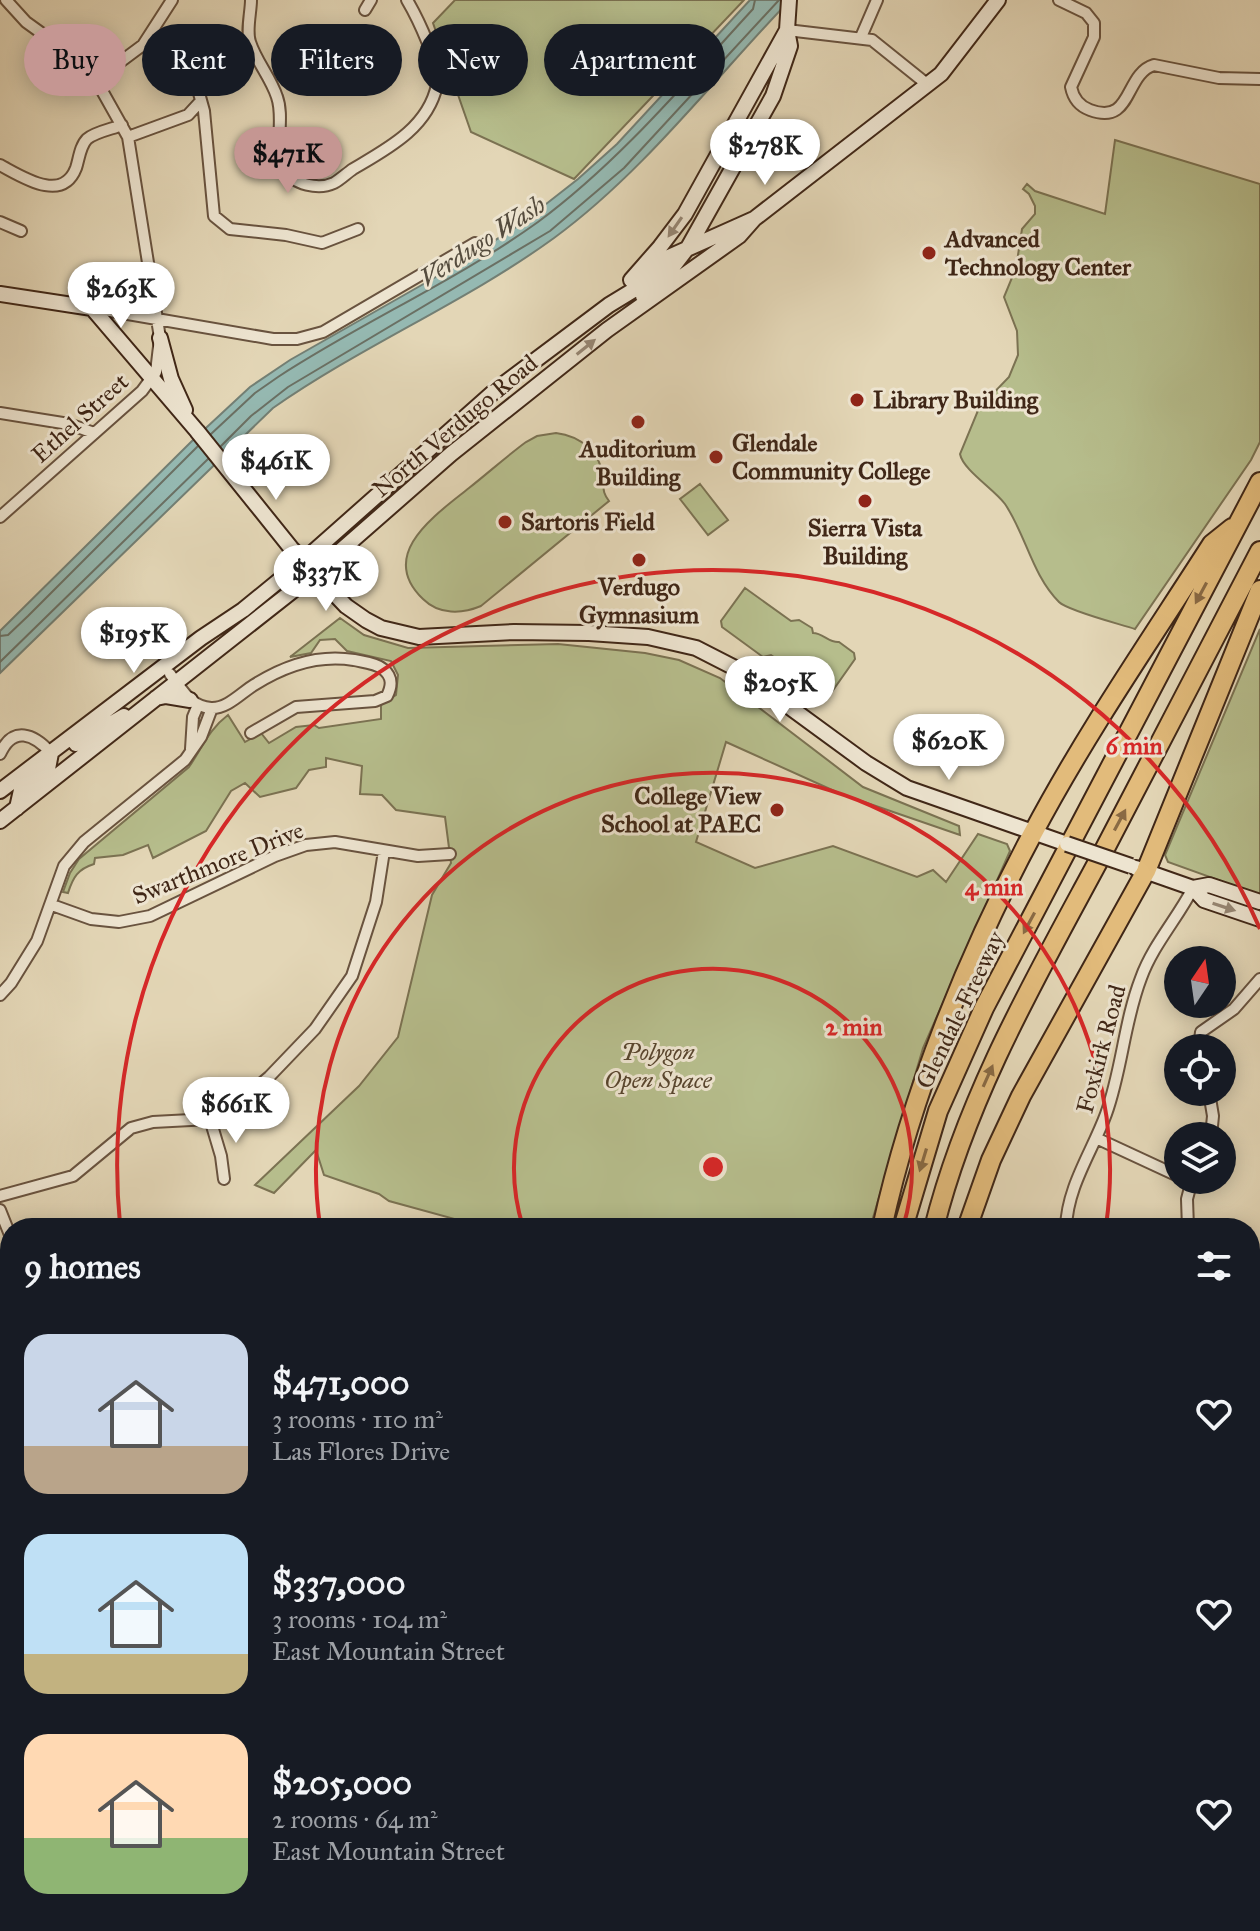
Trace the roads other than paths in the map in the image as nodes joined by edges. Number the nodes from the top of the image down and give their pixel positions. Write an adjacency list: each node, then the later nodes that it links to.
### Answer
1 (6, 0): 9 (street)
2 (172, 0): 11 (street)
3 (251, 0): 4 (street)
4 (407, 0)
5 (877, 0): 10 (street)
6 (998, 0): 13 (main road, North Verdugo Road)
7 (1059, 0): 12 (street)
8 (788, 15): 10 (street); 17 (main road); 20 (main road)
9 (29, 24)
10 (861, 37): 13 (street)
11 (126, 58)
12 (1260, 79)
13 (928, 85): 23 (main road, North Verdugo Road)
14 (105, 96): 18 (street)
15 (199, 96): 16 (street)
16 (200, 102): 19 (street); 25 (street)
17 (768, 106): 20 (main road); 22 (main road)
18 (122, 125): 19 (street); 21 (street)
19 (128, 137): 32 (street)
20 (731, 137): 22 (main road); 30 (main road, one-way to 30)
21 (0, 165)
22 (723, 186): 28 (main road)
23 (754, 219): 28 (main road, North Verdugo Road); 33 (main road, North Verdugo Road)
24 (0, 222): 26 (street)
25 (358, 229)
26 (21, 231)
27 (475, 243): 32 (street)
28 (689, 246): 30 (main road, North Verdugo Road); 33 (main road)
29 (0, 294): 31 (main road)
30 (609, 305): 36 (main road, North Verdugo Road)
31 (92, 308): 32 (street); 35 (main road)
32 (156, 319): 34 (street)
33 (618, 322): 37 (main road, North Verdugo Road, one-way to 33)
34 (160, 338): 35 (street); 39 (main road)
35 (151, 380): 39 (main road); 40 (street, Ethel Street)
36 (497, 389): 37 (main road); 45 (main road, North Verdugo Road)
37 (511, 408): 46 (main road, North Verdugo Road)
38 (0, 413): 40 (street)
39 (197, 431): 45 (main road)
40 (94, 433): 42 (street, Ethel Street)
41 (1260, 482): 43 (highway, Glendale Freeway)
42 (0, 517)
43 (1237, 524): 61 (highway); 79 (highway, Glendale Freeway, one-way to 79)
44 (1260, 551): 80 (highway, one-way to 44)
45 (303, 561): 46 (main road); 48 (main road, North Verdugo Road)
46 (314, 574): 49 (main road, North Verdugo Road); 61 (main road)
47 (1260, 590): 64 (highway)
48 (211, 631): 49 (main road); 52 (main road, North Verdugo Road)
49 (174, 679): 50 (main road, North Verdugo Road); 51 (street); 52 (main road)
50 (150, 702): 51 (main road); 56 (main road); 59 (main road, North Verdugo Road)
51 (194, 702): 53 (street); 55 (street)
52 (111, 706): 56 (main road, North Verdugo Road)
53 (212, 708): 54 (street); 55 (street)
54 (251, 733)
55 (191, 751): 67 (street)
56 (51, 753): 57 (street); 58 (main road, North Verdugo Road); 59 (main road)
57 (0, 754)
58 (0, 791)
59 (17, 808): 60 (main road, North Verdugo Road)
60 (0, 821)
61 (1040, 835): 64 (main road, bridge); 78 (highway)
62 (384, 851): 63 (street, Swarthmore Drive); 67 (street, Swarthmore Drive); 72 (street)
63 (450, 854)
64 (1138, 869): 65 (main road); 81 (highway)
65 (1193, 888): 66 (main road); 68 (main road, one-way to 68); 73 (street, Foxkirk Road)
66 (1260, 902)
67 (52, 905): 70 (street)
68 (1260, 919)
69 (1260, 979): 71 (street)
70 (0, 995)
71 (1201, 1034)
72 (210, 1119): 75 (street); 77 (street)
73 (1096, 1138): 74 (street); 82 (street, Foxkirk Road)
74 (1164, 1170)
75 (224, 1179)
76 (1188, 1194): 83 (street)
77 (0, 1196)
78 (885, 1218)
79 (906, 1218)
80 (937, 1218)
81 (971, 1218)
82 (1067, 1218)
83 (1188, 1218)

